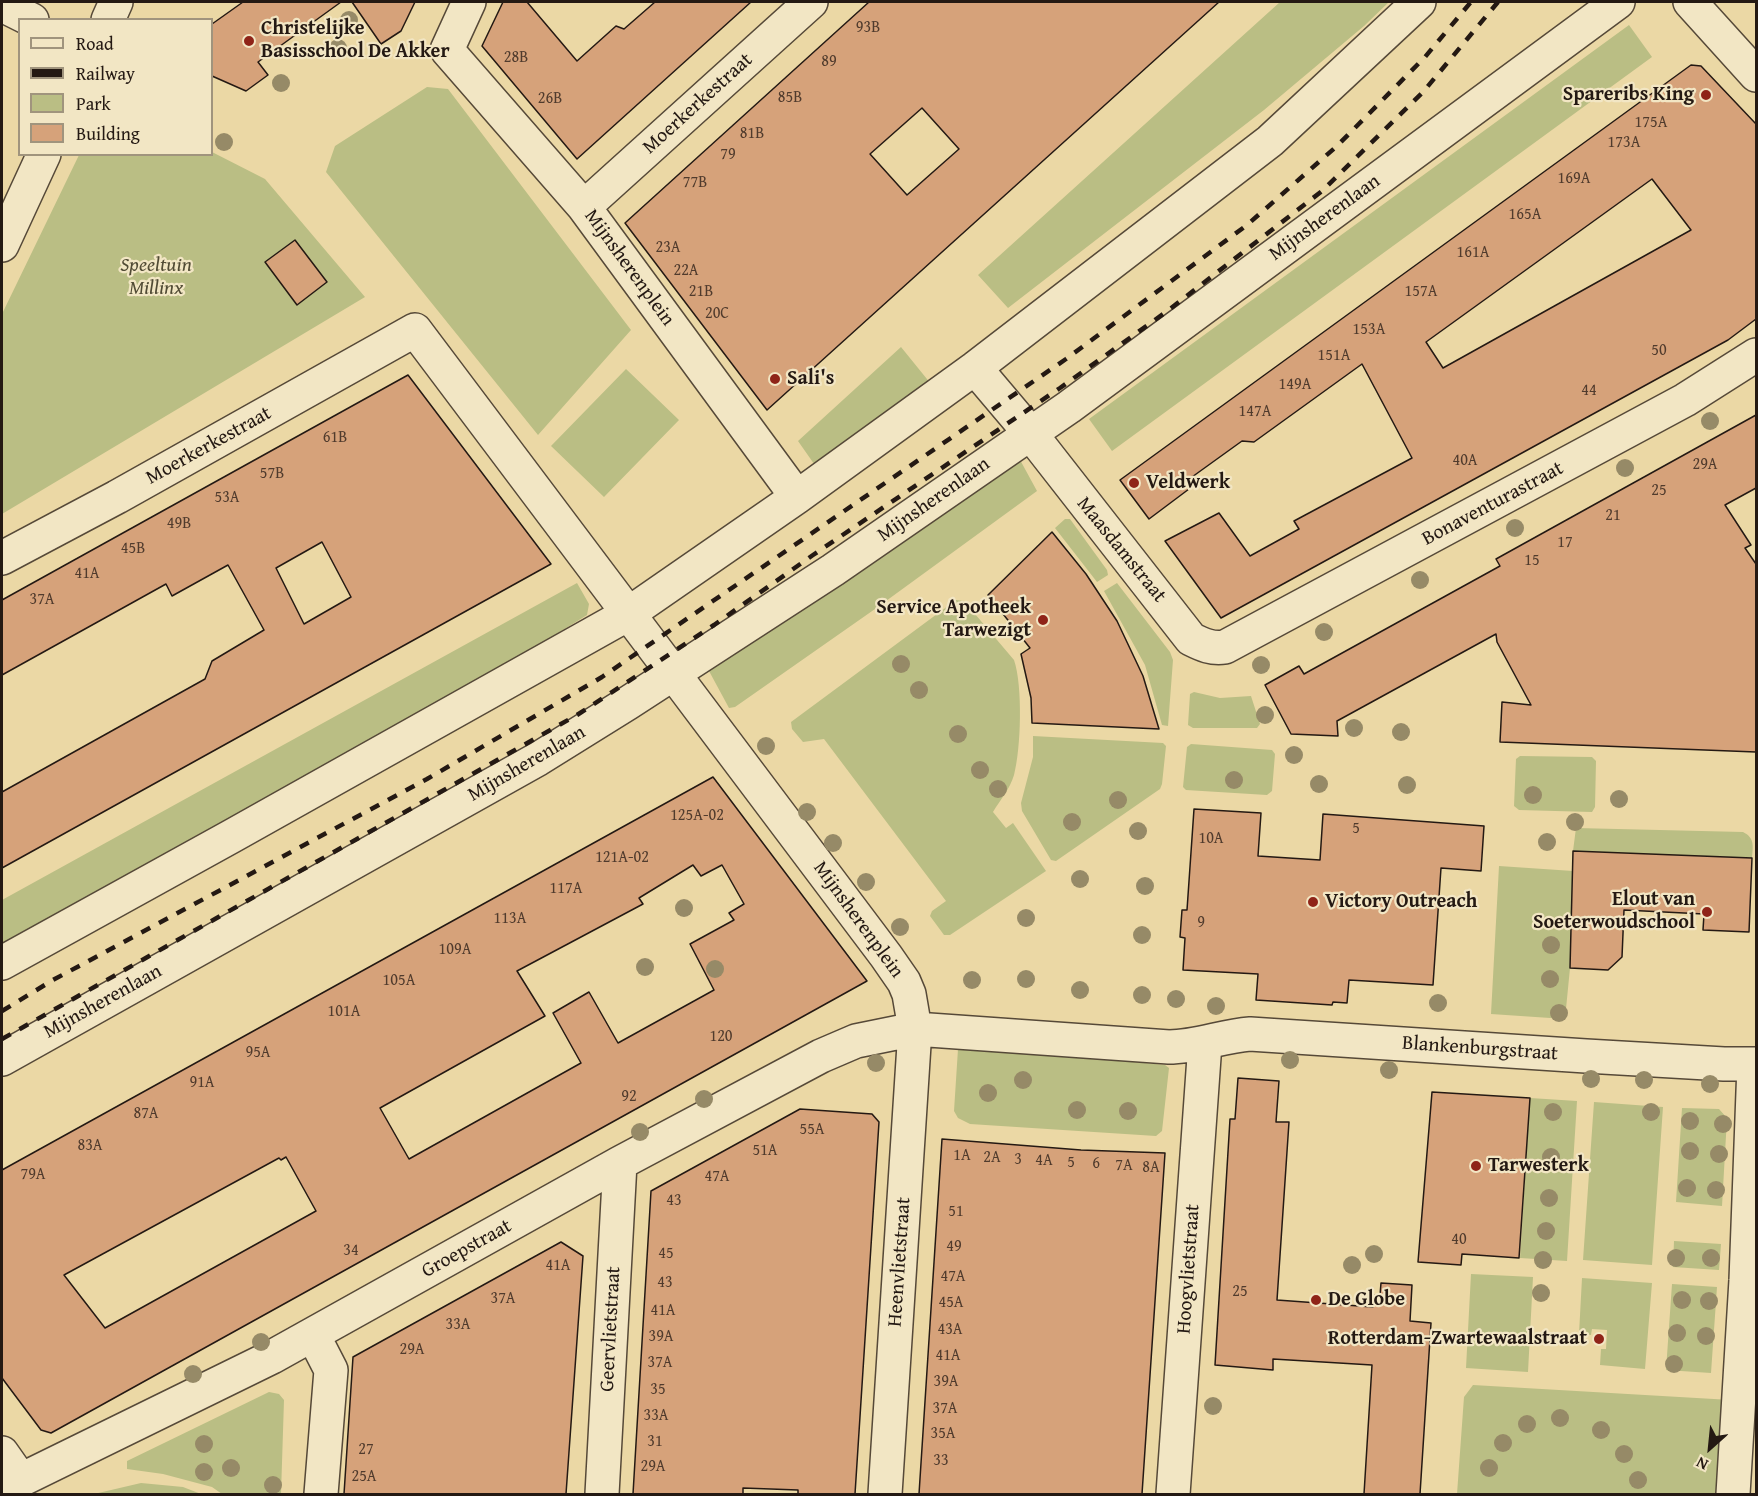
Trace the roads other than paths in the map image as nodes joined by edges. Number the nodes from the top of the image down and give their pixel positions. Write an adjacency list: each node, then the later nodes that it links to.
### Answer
1 (116, 2): 9 (street)
2 (470, 2): 12 (street, Mijnsherenplein)
3 (811, 2): 12 (street, Moerkerkestraat)
4 (1419, 2): 15 (street)
5 (1618, 2): 16 (street, Mijnsherenlaan)
6 (1690, 2): 10 (street)
7 (2, 6): 8 (street)
8 (28, 18)
9 (109, 18)
10 (1756, 75)
11 (43, 156): 13 (street)
12 (585, 207): 17 (street, Mijnsherenplein)
13 (2, 245)
14 (1756, 355): 20 (street, Bonaventurastraat)
15 (975, 368): 16 (street); 17 (street)
16 (1030, 433): 20 (street, Maasdamstraat); 21 (street, Mijnsherenlaan)
17 (797, 497): 19 (street)
18 (2, 558): 19 (street, Moerkerkestraat)
19 (628, 614): 21 (street, Mijnsherenplein); 22 (street)
20 (1225, 647)
21 (672, 674): 23 (street, Mijnsherenplein); 25 (street, Mijnsherenlaan)
22 (2, 963)
23 (915, 1029): 24 (street); 27 (street, Groepstraat); 33 (street, Heenvlietstraat)
24 (1205, 1043): 26 (street, Blankenburgstraat); 34 (street, Hoogvlietstraat)
25 (2, 1059)
26 (1755, 1064): 35 (street)
27 (620, 1163): 28 (street, Groepstraat); 32 (street, Geervlietstraat)
28 (313, 1335): 30 (street, Groepstraat); 31 (street)
29 (2, 1453): 30 (street)
30 (11, 1487)
31 (321, 1494)
32 (602, 1494)
33 (885, 1494)
34 (1173, 1494)
35 (1733, 1494)

